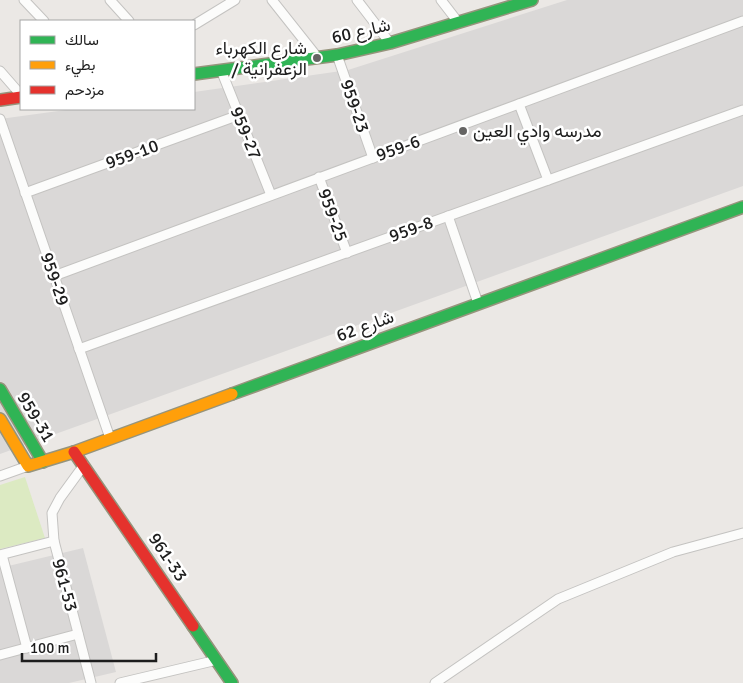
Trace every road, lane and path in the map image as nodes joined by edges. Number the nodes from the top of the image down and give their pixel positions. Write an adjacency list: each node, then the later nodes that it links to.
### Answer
1 (24, 0): 8 (street)
2 (110, 0): 9 (street)
3 (235, 0): 12 (street)
4 (272, 0): 15 (street)
5 (357, 0): 13 (street)
6 (441, 0): 11 (street)
7 (532, 0): 11 (street, شارع 60)
8 (43, 20)
9 (128, 20)
10 (743, 21): 22 (street, 959-6)
11 (458, 22): 13 (street, شارع 60)
12 (195, 24)
13 (390, 43): 14 (street, شارع 60)
14 (337, 55): 15 (street, شارع 60); 26 (street, 959-23)
15 (318, 58): 16 (street, شارع 60)
16 (221, 70): 18 (street, شارع 60); 24 (street, 959-27)
17 (0, 71): 19 (street)
18 (195, 74)
19 (20, 95)
20 (20, 96): 21 (street)
21 (0, 100)
22 (519, 104): 26 (street, 959-6); 28 (street)
23 (743, 110): 28 (street, 959-8)
24 (239, 115): 29 (street, 959-10); 30 (street, 959-27)
25 (0, 119): 29 (street, 959-29)
26 (373, 158): 27 (street, 959-6)
27 (319, 177): 30 (street, 959-6); 33 (street, 959-25)
28 (548, 180): 32 (street, 959-8)
29 (25, 193): 34 (street, 959-29)
30 (271, 195): 34 (street, 959-6)
31 (743, 207): 35 (street, شارع 62)
32 (448, 216): 33 (street, 959-8); 35 (street)
33 (346, 253): 36 (street, 959-8)
34 (54, 276): 36 (street, 959-29)
35 (478, 303): 39 (street, شارع 62)
36 (79, 349): 39 (street, 959-29)
37 (0, 389): 41 (street, 959-31)
38 (0, 419): 43 (street, 959-31)
39 (110, 438): 40 (street, شارع 62)
40 (74, 452): 41 (street, شارع 62); 42 (street, 961-33)
41 (43, 462): 43 (street, شارع 62)
42 (84, 465): 46 (street); 51 (street, 961-33)
43 (28, 466): 44 (street, شارع 62)
44 (0, 476)
45 (743, 533): 55 (street)
46 (54, 541): 47 (street, 961-53); 48 (street, 961-53)
47 (1, 555): 49 (street)
48 (78, 634): 49 (street); 52 (street, 961-53)
49 (27, 648): 50 (street)
50 (0, 655)
51 (217, 660): 53 (street); 54 (street, 961-33)
52 (91, 683)
53 (120, 683)
54 (232, 683)
55 (435, 683)

